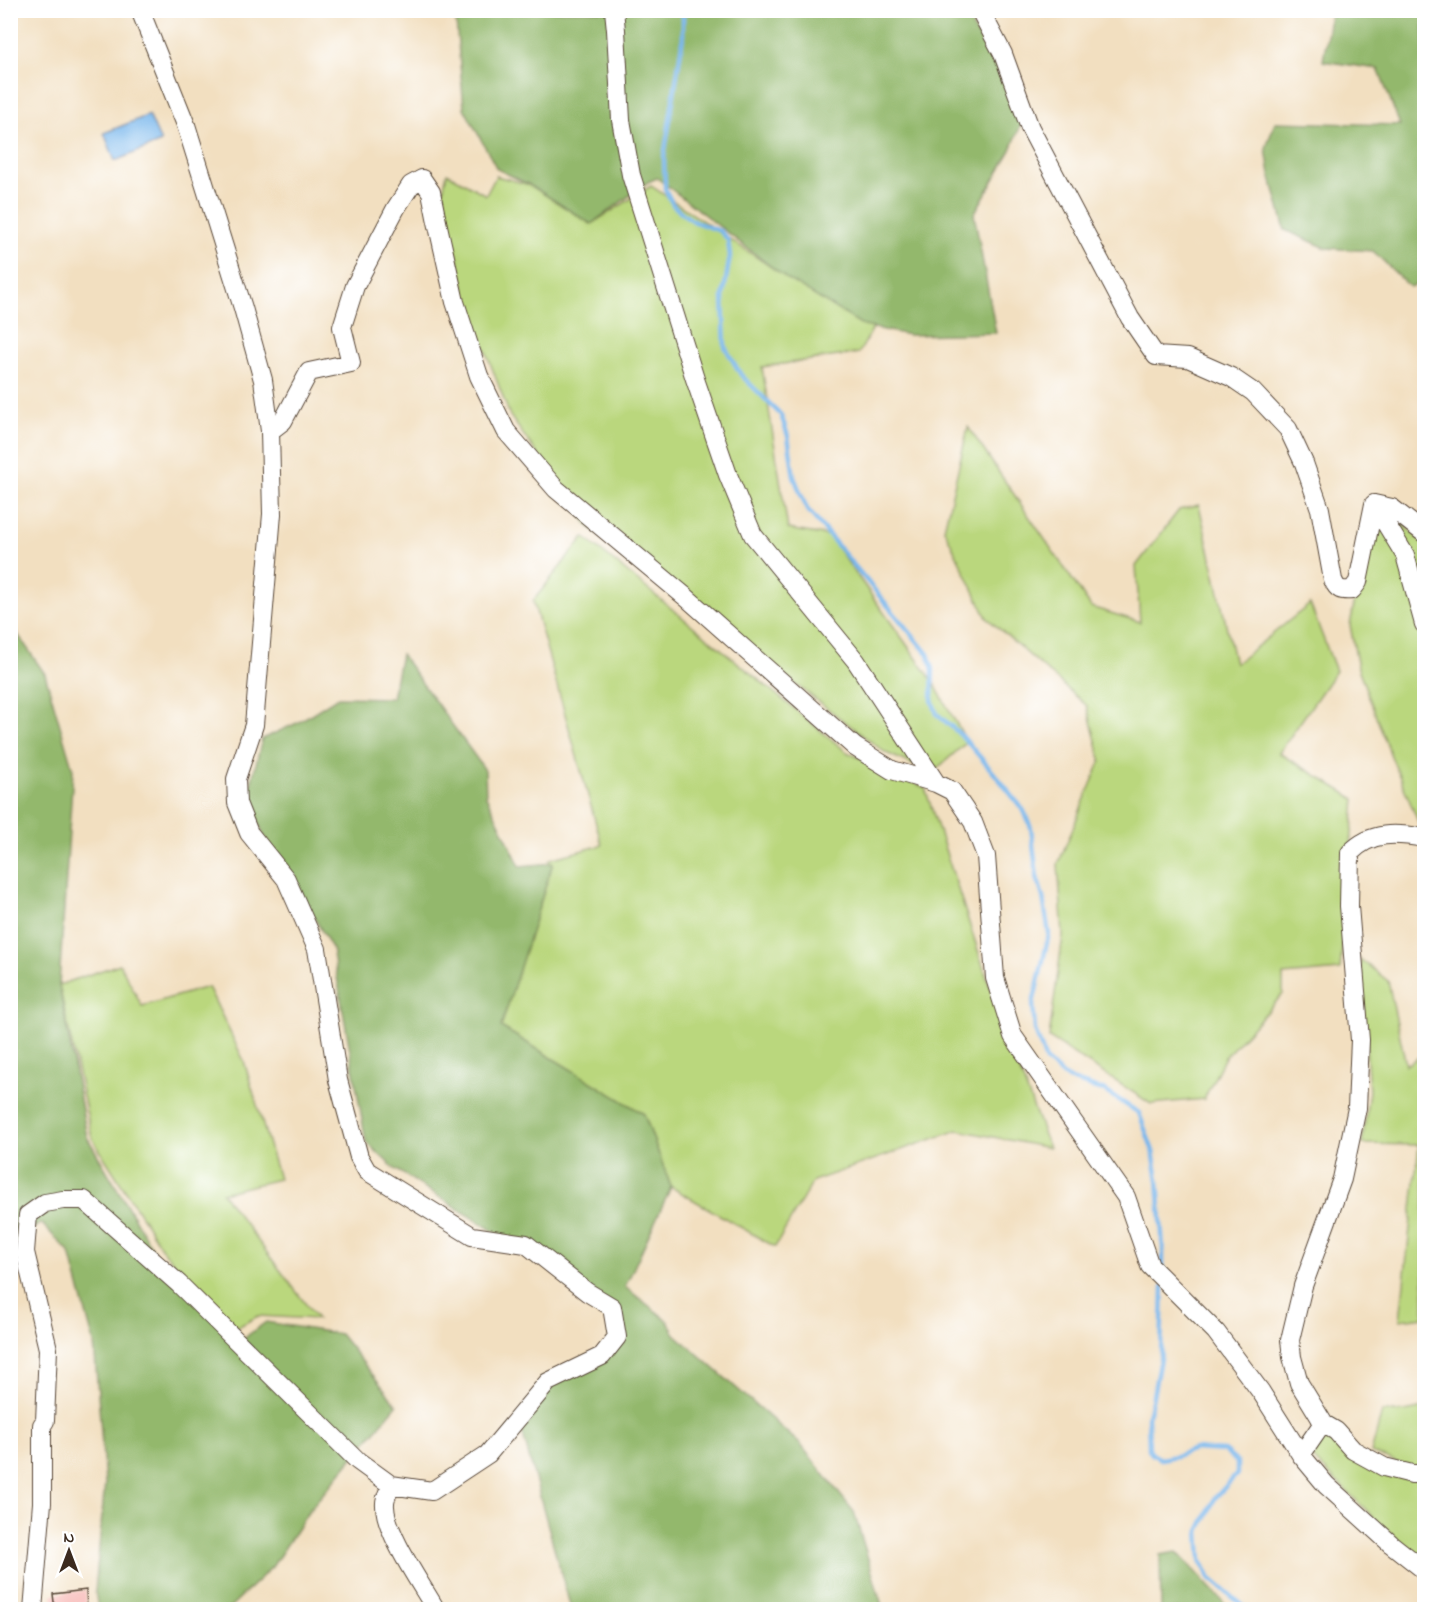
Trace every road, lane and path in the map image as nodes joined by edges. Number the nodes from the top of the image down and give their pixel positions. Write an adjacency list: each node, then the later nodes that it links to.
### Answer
1 (140, 10): 4 (street)
2 (614, 10): 8 (street)
3 (980, 10): 5 (street)
4 (270, 431): 8 (street); 13 (street)
5 (1374, 504): 6 (street); 7 (street)
6 (1425, 533)
7 (1425, 624)
8 (936, 783): 11 (street)
9 (1425, 838): 10 (street)
10 (1323, 1423): 11 (street); 12 (street)
11 (1301, 1455): 14 (street)
12 (1425, 1474)
13 (391, 1485): 15 (street); 16 (street)
14 (1425, 1570)
15 (33, 1610)
16 (436, 1610)

